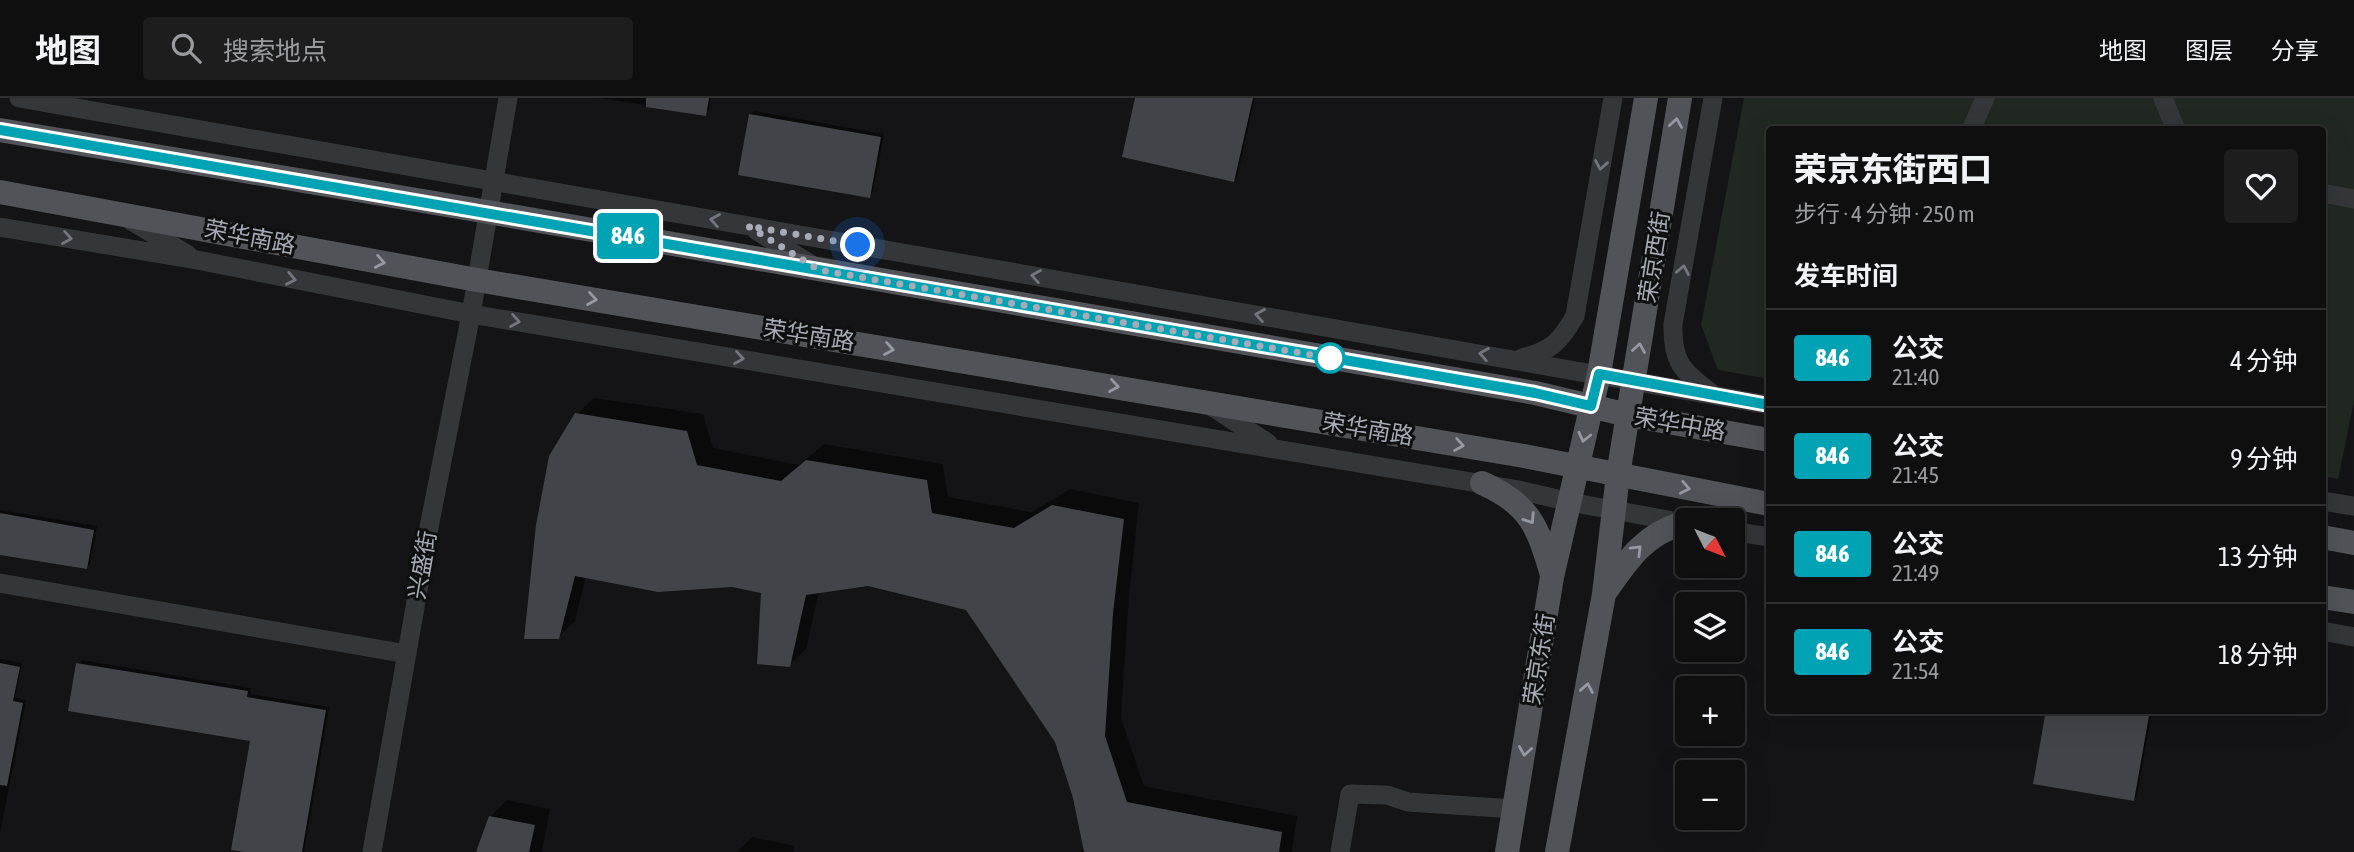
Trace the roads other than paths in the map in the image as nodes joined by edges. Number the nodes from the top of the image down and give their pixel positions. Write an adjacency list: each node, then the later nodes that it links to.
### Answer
1 (19, 98): 12 (street)
2 (508, 98): 12 (street, 兴盛街)
3 (1613, 98): 24 (street, one-way to 24)
4 (1646, 98): 25 (main road, 荣京西街)
5 (1680, 98): 26 (main road, 荣京西街, one-way to 5)
6 (1713, 98): 27 (street, one-way to 6)
7 (1985, 98): 9 (street)
8 (2163, 98): 10 (street)
9 (1973, 126)
10 (2174, 126)
11 (0, 130): 17 (main road)
12 (493, 182): 17 (street, 兴盛街); 18 (street, one-way to 12)
13 (0, 192): 16 (main road, 荣华南路)
14 (2326, 194): 15 (street)
15 (2354, 199)
16 (117, 212): 20 (street); 22 (main road, 荣华南路, one-way to 22)
17 (488, 212): 21 (main road); 22 (street, 兴盛街)
18 (748, 226): 21 (street); 24 (street, one-way to 18)
19 (0, 227): 20 (street, one-way to 20)
20 (197, 260): 23 (street, one-way to 23)
21 (819, 270): 30 (main road)
22 (477, 280): 23 (street, 兴盛街); 28 (main road, 荣华南路, one-way to 28)
23 (471, 314): 33 (street, one-way to 33); 55 (street, 兴盛街)
24 (1517, 360): 25 (street)
25 (1599, 374): 26 (street); 30 (main road, 荣京西街)
26 (1634, 379): 27 (street); 31 (main road, 荣京西街)
27 (1713, 395): 29 (street)
28 (1204, 401): 33 (street); 34 (main road, 荣华南路, one-way to 34)
29 (1766, 404)
30 (1591, 406): 31 (main road, 荣华中路); 34 (main road, 荣京西街, one-way to 34)
31 (1628, 415): 32 (main road, 荣华中路); 35 (main road, 荣京西街)
32 (1766, 439)
33 (1275, 447): 36 (street)
34 (1577, 467): 35 (main road, 荣华南路); 37 (main road, 荣京东街)
35 (1618, 475): 39 (main road, one-way to 39); 41 (main road)
36 (1482, 483): 37 (street); 48 (main road, one-way to 48)
37 (1570, 502): 41 (street); 48 (main road, 荣京东街)
38 (2326, 502): 40 (street)
39 (1766, 503)
40 (2354, 506)
41 (1613, 510): 42 (street); 50 (main road)
42 (1675, 521)
43 (1675, 526): 50 (main road, one-way to 43)
44 (1745, 533): 45 (street)
45 (1766, 537)
46 (2326, 538): 47 (main road)
47 (2354, 543)
48 (1552, 577): 56 (main road, 荣京东街, one-way to 56)
49 (0, 583): 55 (street)
50 (1604, 594): 60 (main road, one-way to 50)
51 (2326, 598): 52 (main road)
52 (2354, 602)
53 (2326, 632): 54 (street)
54 (2354, 637)
55 (407, 654): 57 (street, 兴盛街)
56 (1515, 809): 58 (street); 59 (main road, 荣京东街)
57 (372, 852)
58 (1340, 852)
59 (1507, 852)
60 (1557, 852)

